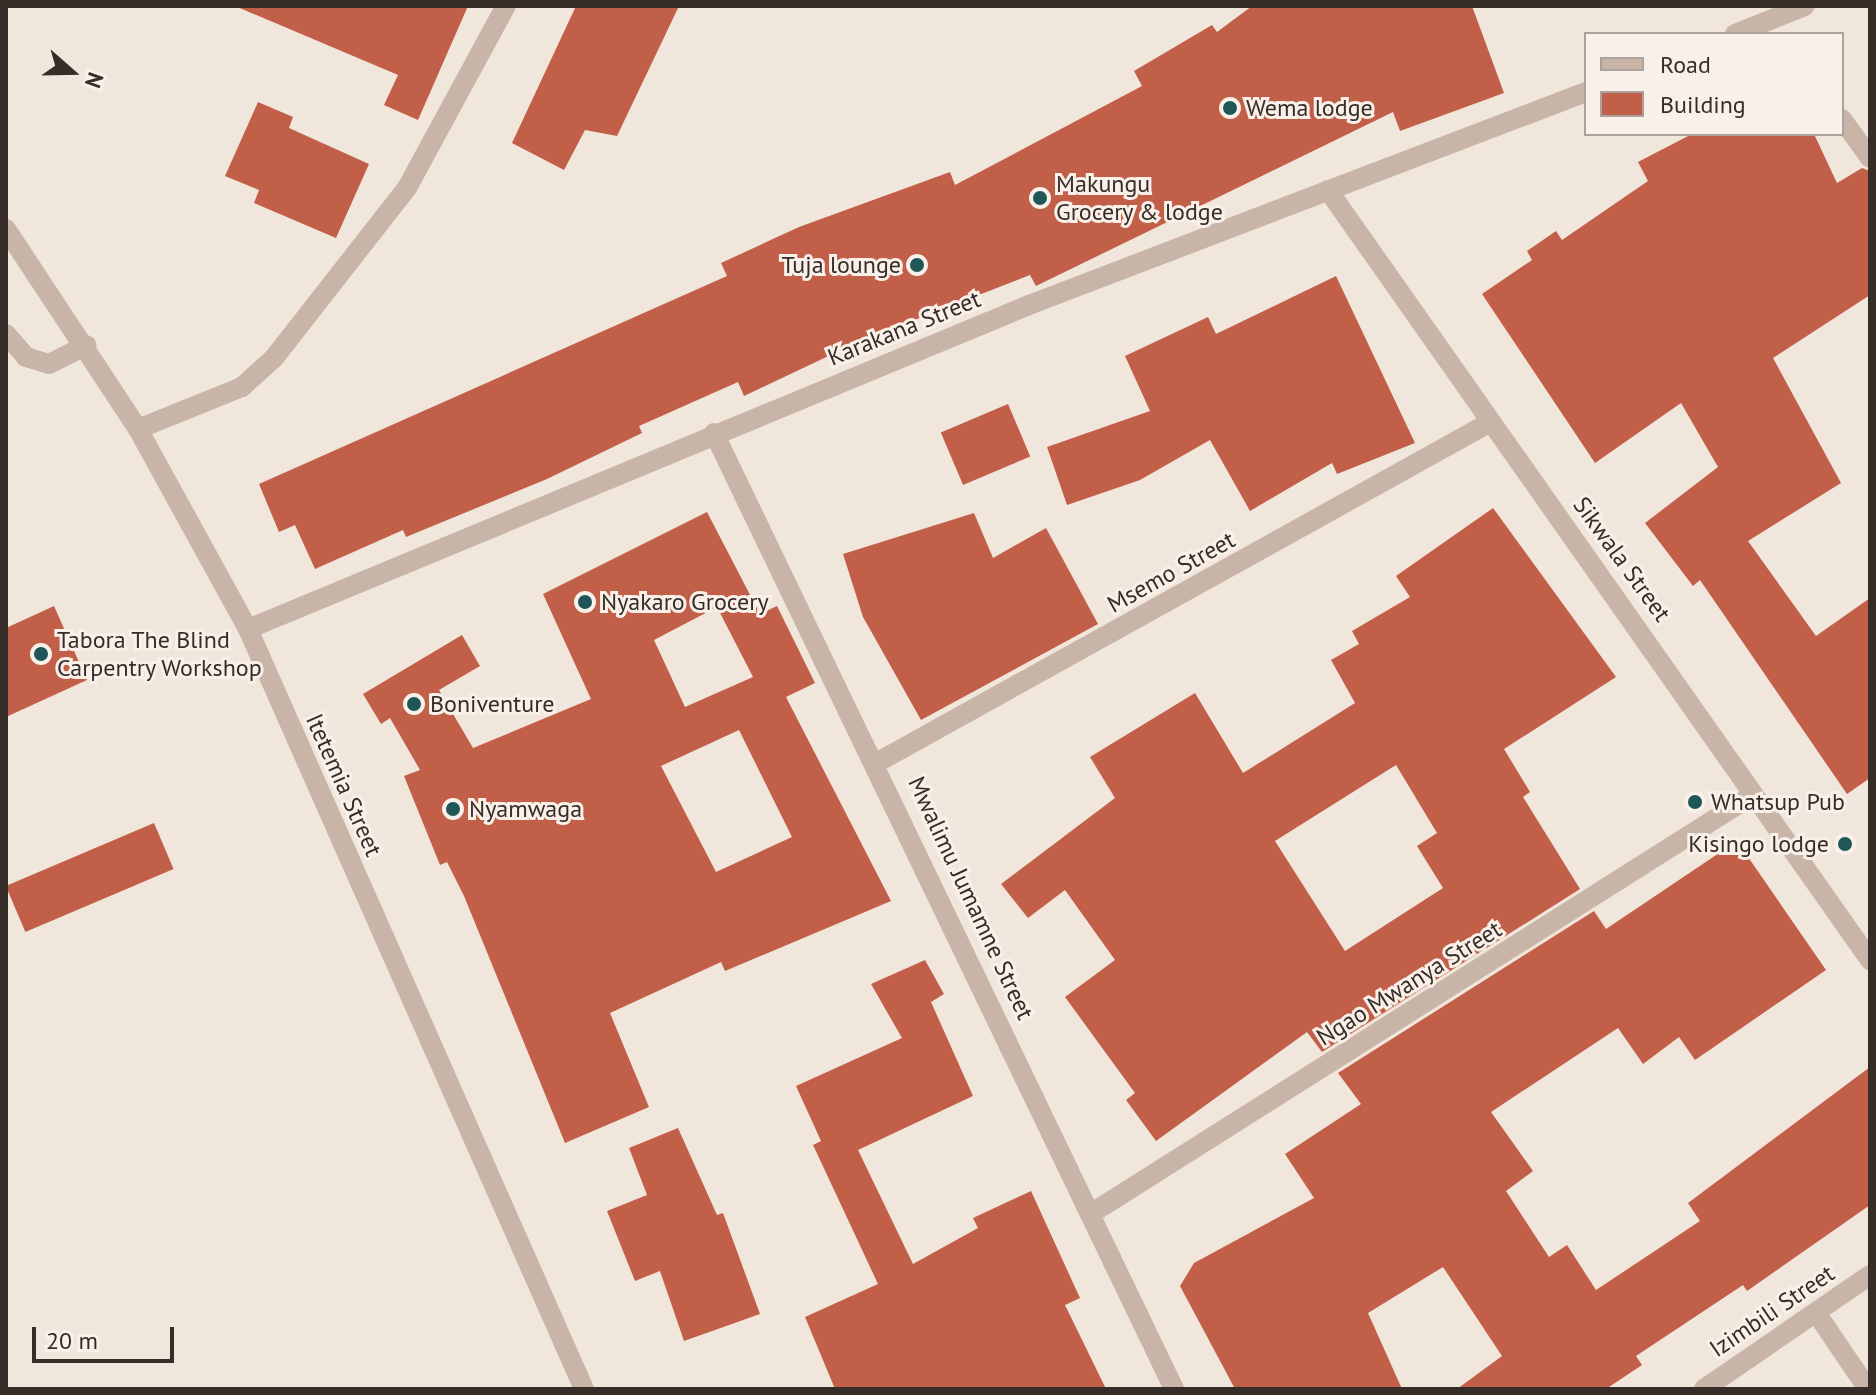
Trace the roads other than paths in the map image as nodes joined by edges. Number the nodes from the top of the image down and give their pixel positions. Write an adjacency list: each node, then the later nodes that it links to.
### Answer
1 (506, 6): 13 (street)
2 (1805, 6): 3 (street)
3 (1776, 27): 4 (street)
4 (1747, 32)
5 (1584, 93): 8 (street, Karakana Street)
6 (1844, 122): 7 (street)
7 (1870, 158)
8 (1328, 190): 12 (street, Sikwala Street); 14 (street, Karakana Street)
9 (6, 229): 11 (street, Itetemia Street)
10 (6, 334): 11 (street)
11 (87, 345): 13 (street, Itetemia Street)
12 (1487, 424): 16 (street, Msemo Street); 17 (street, Sikwala Street)
13 (138, 429): 15 (street, Itetemia Street)
14 (714, 433): 15 (street, Karakana Street); 16 (street, Mwalimu Jumamne Street)
15 (248, 629): 22 (street, Itetemia Street)
16 (878, 762): 19 (street, Mwalimu Jumamne Street)
17 (1753, 795): 18 (street, Sikwala Street); 19 (street, Ngao Mwanya Street)
18 (1870, 960)
19 (1092, 1213): 23 (street, Mwalimu Jumamne Street)
20 (1870, 1275): 21 (street, Izimbili Street)
21 (1817, 1314): 24 (street, Izimbili Street); 25 (street)
22 (584, 1389)
23 (1174, 1389)
24 (1704, 1389)
25 (1868, 1389)

